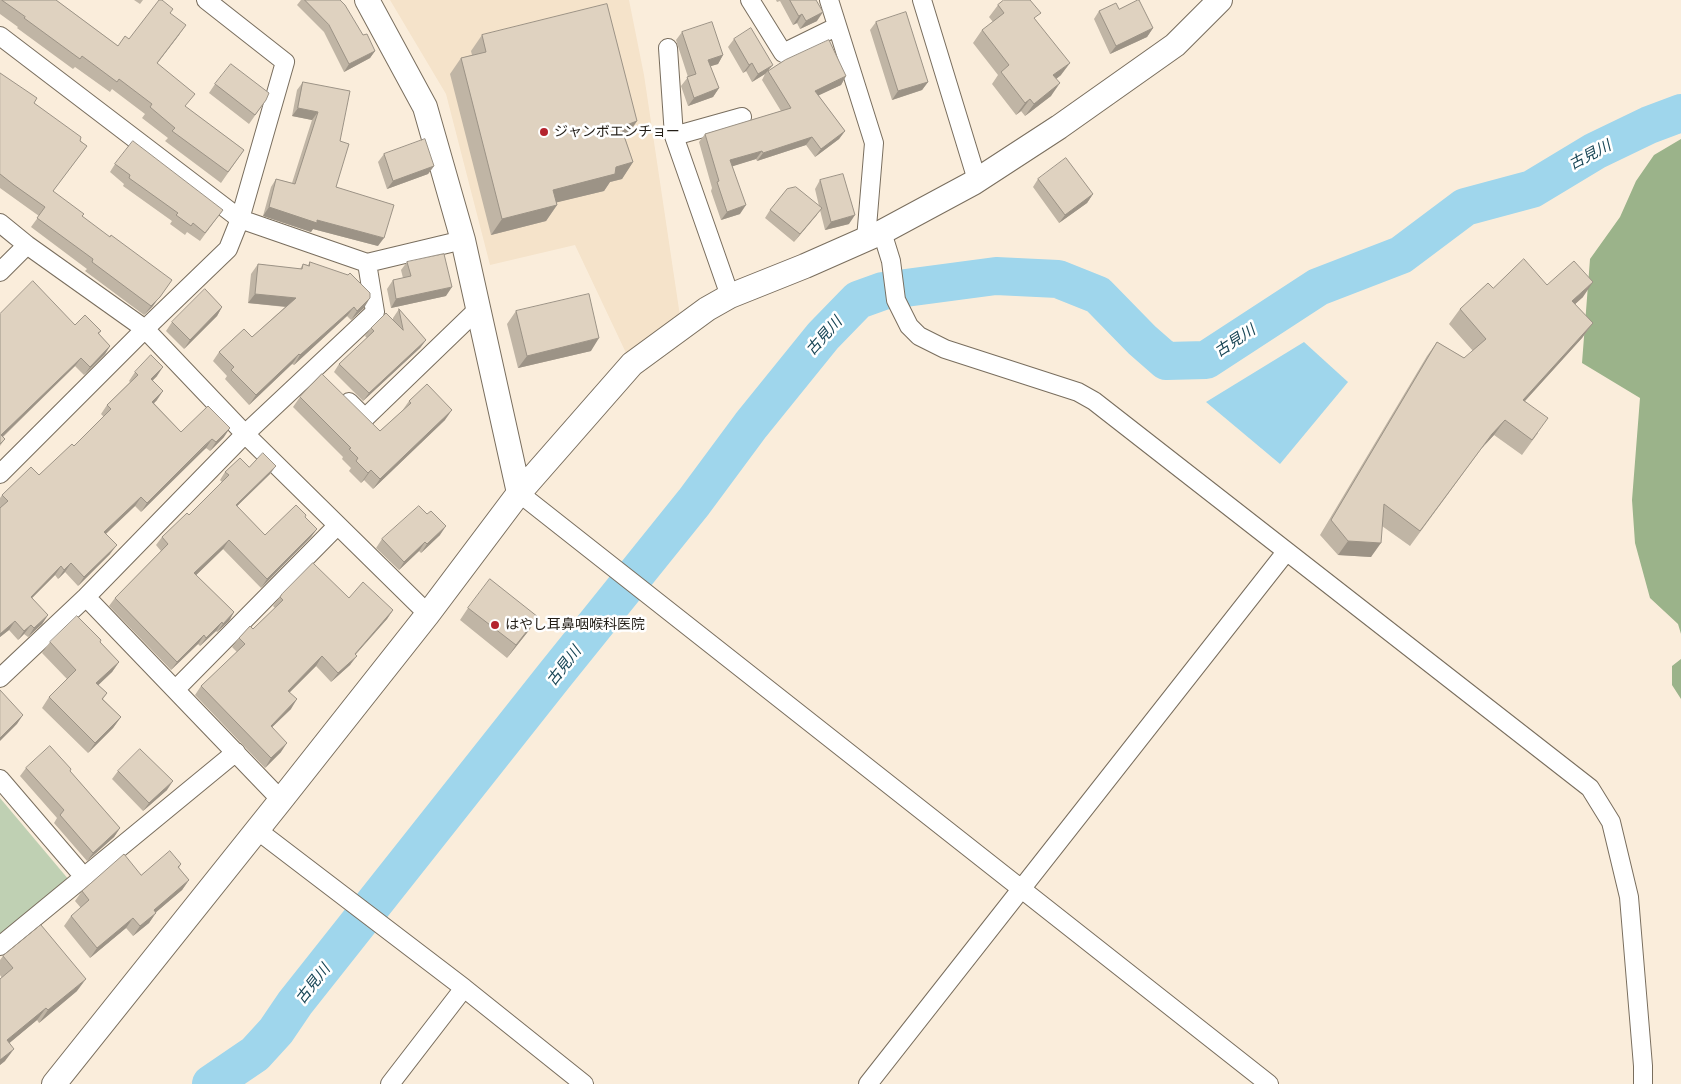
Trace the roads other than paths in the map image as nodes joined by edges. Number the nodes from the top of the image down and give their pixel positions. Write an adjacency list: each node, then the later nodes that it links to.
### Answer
1 (206, 0): 13 (street)
2 (368, 0): 16 (street)
3 (750, 0): 7 (street)
4 (829, 0): 7 (street)
5 (922, 0): 12 (street)
6 (1220, 0): 12 (street)
7 (836, 27): 15 (street)
8 (0, 36): 13 (street)
9 (668, 48): 11 (street)
10 (742, 117): 11 (street)
11 (674, 136): 20 (street)
12 (977, 180): 15 (street)
13 (240, 219): 18 (street); 22 (street)
14 (0, 222): 17 (street)
15 (874, 236): 20 (street); 28 (street)
16 (463, 240): 18 (street); 21 (street)
17 (27, 244): 19 (street); 22 (street)
18 (367, 263): 23 (street)
19 (0, 272)
20 (730, 296): 26 (street)
21 (477, 310): 23 (street); 26 (street)
22 (145, 329): 24 (street); 25 (street)
23 (327, 381): 24 (street)
24 (245, 434): 27 (street); 29 (street)
25 (0, 474)
26 (519, 493): 30 (street); 38 (street)
27 (338, 526): 30 (street); 32 (street)
28 (1286, 552): 38 (street); 46 (street)
29 (86, 597): 31 (street); 32 (street)
30 (428, 614): 35 (street)
31 (0, 678)
32 (176, 690): 33 (street)
33 (236, 752): 35 (street); 37 (street)
34 (0, 779): 37 (street)
35 (281, 800): 36 (street)
36 (257, 830): 40 (street); 41 (street)
37 (84, 877): 39 (street)
38 (1022, 890): 44 (street); 45 (street)
39 (0, 946)
40 (464, 988): 42 (street); 43 (street)
41 (54, 1084)
42 (390, 1084)
43 (584, 1084)
44 (868, 1084)
45 (1269, 1084)
46 (1643, 1084)

